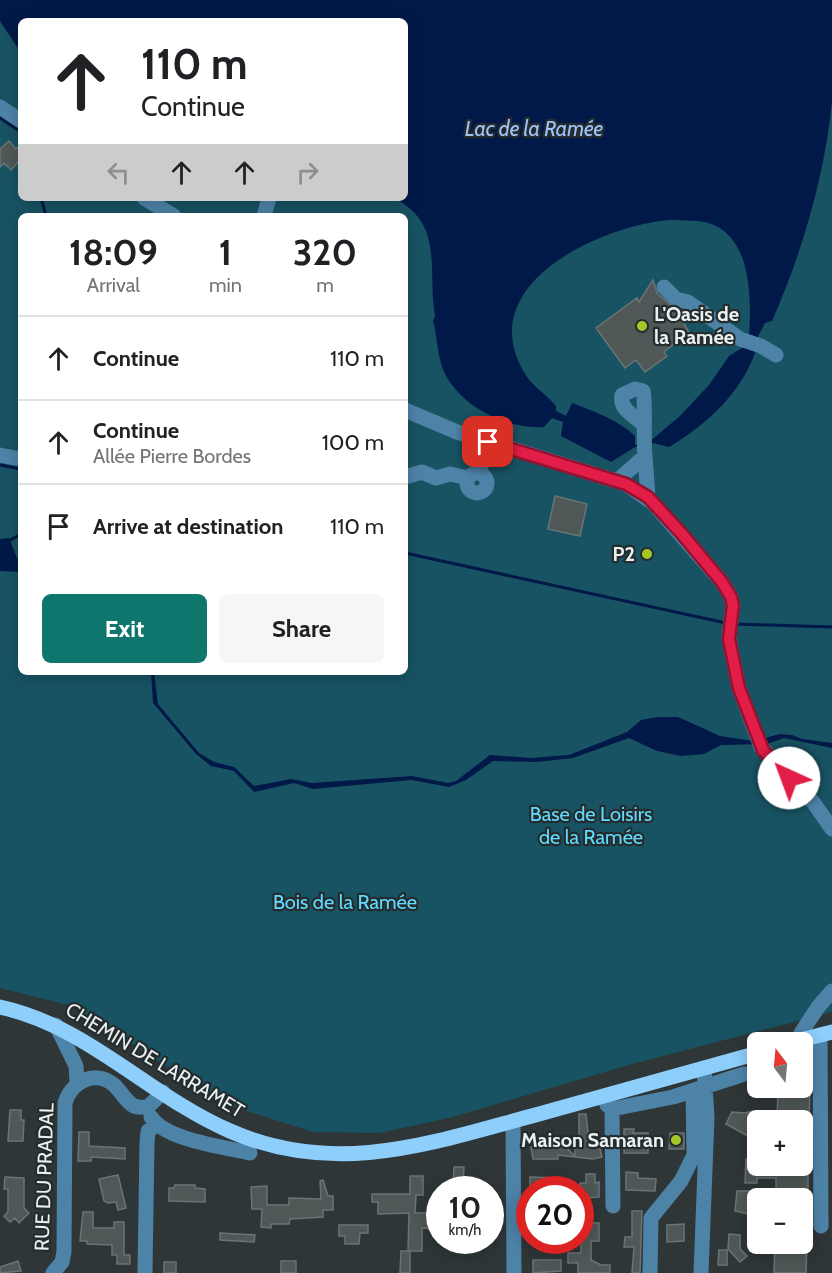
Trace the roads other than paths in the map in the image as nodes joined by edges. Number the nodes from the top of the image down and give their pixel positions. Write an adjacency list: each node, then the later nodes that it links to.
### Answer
1 (0, 107): 2 (street)
2 (18, 119)
3 (149, 201): 4 (street)
4 (169, 213)
5 (664, 287): 6 (street)
6 (776, 355)
7 (408, 412): 10 (street)
8 (0, 455): 9 (street)
9 (18, 458)
10 (481, 461): 11 (street); 12 (street)
11 (408, 476)
12 (618, 480): 13 (street); 13 (street)
13 (648, 497): 14 (street)
14 (832, 829)
15 (832, 992): 18 (street)
16 (0, 1007): 17 (main road, CHEMIN DE LARRAMET)
17 (56, 1025): 23 (street, RUE DU PRADAL); 25 (main road, CHEMIN DE LARRAMET)
18 (802, 1032)
19 (826, 1033): 33 (street)
20 (747, 1056): 21 (main road, CHEMIN DE LARRAMET)
21 (704, 1068): 24 (street); 26 (main road, CHEMIN DE LARRAMET)
22 (744, 1074): 24 (street, CHEMIN DE LARRAMET)
23 (77, 1083): 27 (street, RUE DU PRADAL); 34 (street, RUE DU PRADAL)
24 (700, 1089): 26 (street, CHEMIN DE LARRAMET); 28 (street)
25 (163, 1092): 27 (street); 29 (main road, CHEMIN DE LARRAMET)
26 (609, 1103): 29 (main road, CHEMIN DE LARRAMET); 32 (street)
27 (148, 1107): 30 (street)
28 (700, 1118): 37 (street); 38 (street)
29 (513, 1121): 36 (street)
30 (156, 1125): 31 (street); 35 (street)
31 (250, 1153)
32 (613, 1206)
33 (821, 1226)
34 (53, 1273)
35 (145, 1273)
36 (514, 1273)
37 (650, 1273)
38 (701, 1273)

